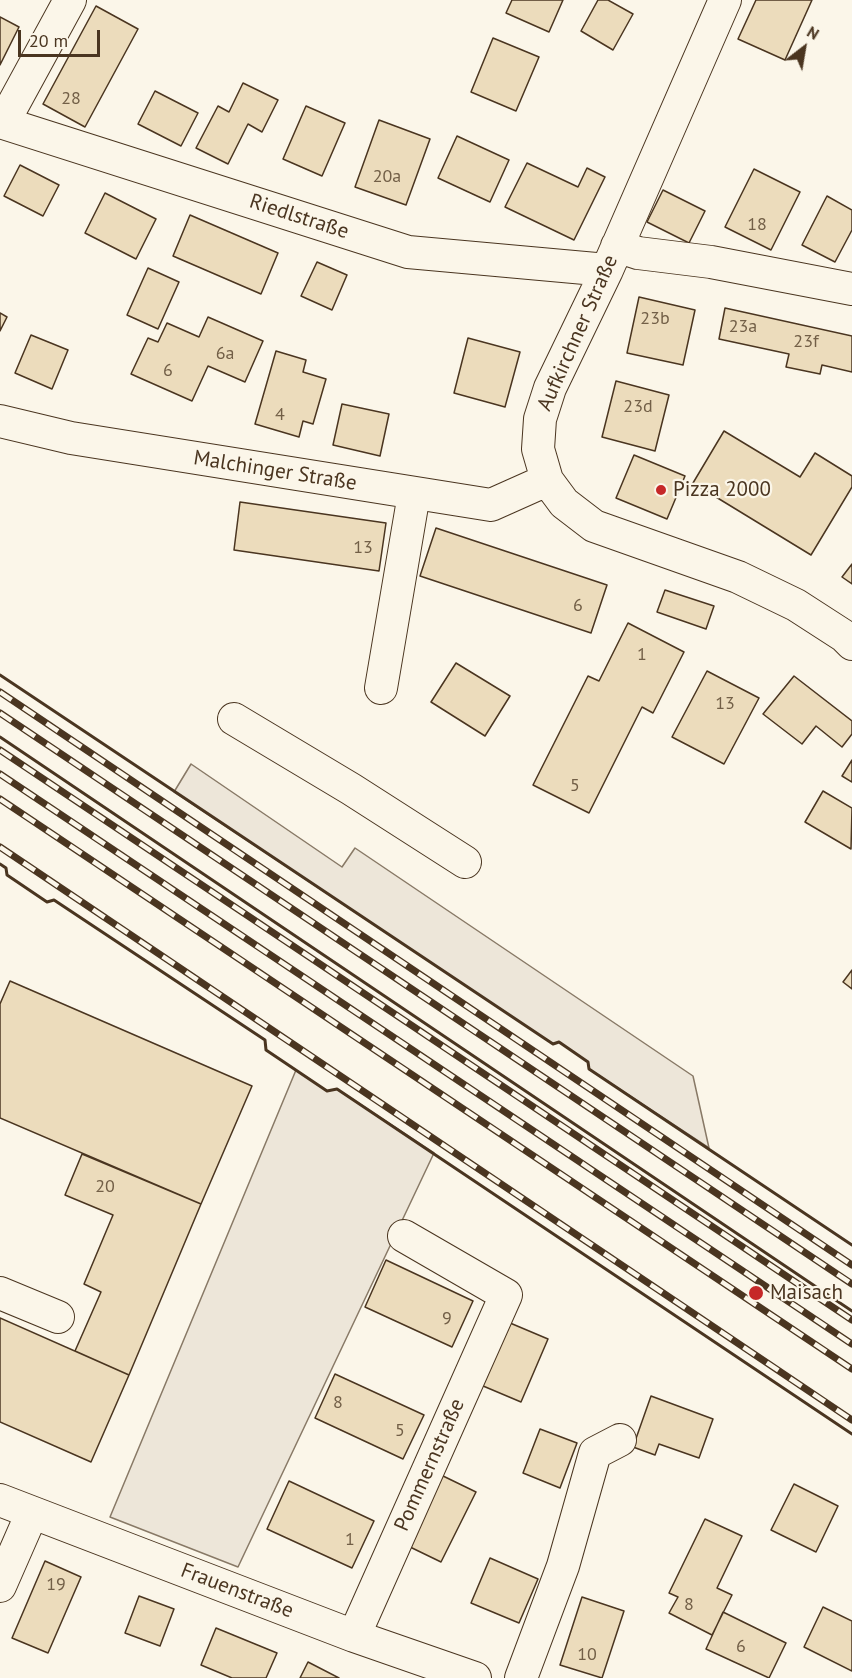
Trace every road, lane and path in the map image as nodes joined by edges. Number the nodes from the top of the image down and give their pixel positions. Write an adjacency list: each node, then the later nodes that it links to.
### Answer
1 (70, 0): 3 (street)
2 (714, 4): 4 (street, Aufkirchner Straße)
3 (1, 122): 4 (street, Riedlstraße)
4 (612, 258): 5 (street, Riedlstraße); 7 (street, Aufkirchner Straße)
5 (852, 289)
6 (0, 421): 8 (street, Malchinger Straße)
7 (547, 480): 8 (street, Malchinger Straße); 9 (street, Aufkirchner Straße)
8 (414, 494): 10 (street)
9 (852, 644)
10 (381, 688)
11 (234, 719): 12 (street)
12 (465, 862)
13 (404, 1236): 20 (street, Pommernstraße)
14 (0, 1293): 15 (street)
15 (58, 1317)
16 (620, 1440): 22 (street)
17 (0, 1500): 18 (street, Frauenstraße)
18 (32, 1513): 19 (street); 20 (street, Frauenstraße)
19 (0, 1586)
20 (354, 1636): 21 (street, Frauenstraße)
21 (475, 1678)
22 (521, 1678)

